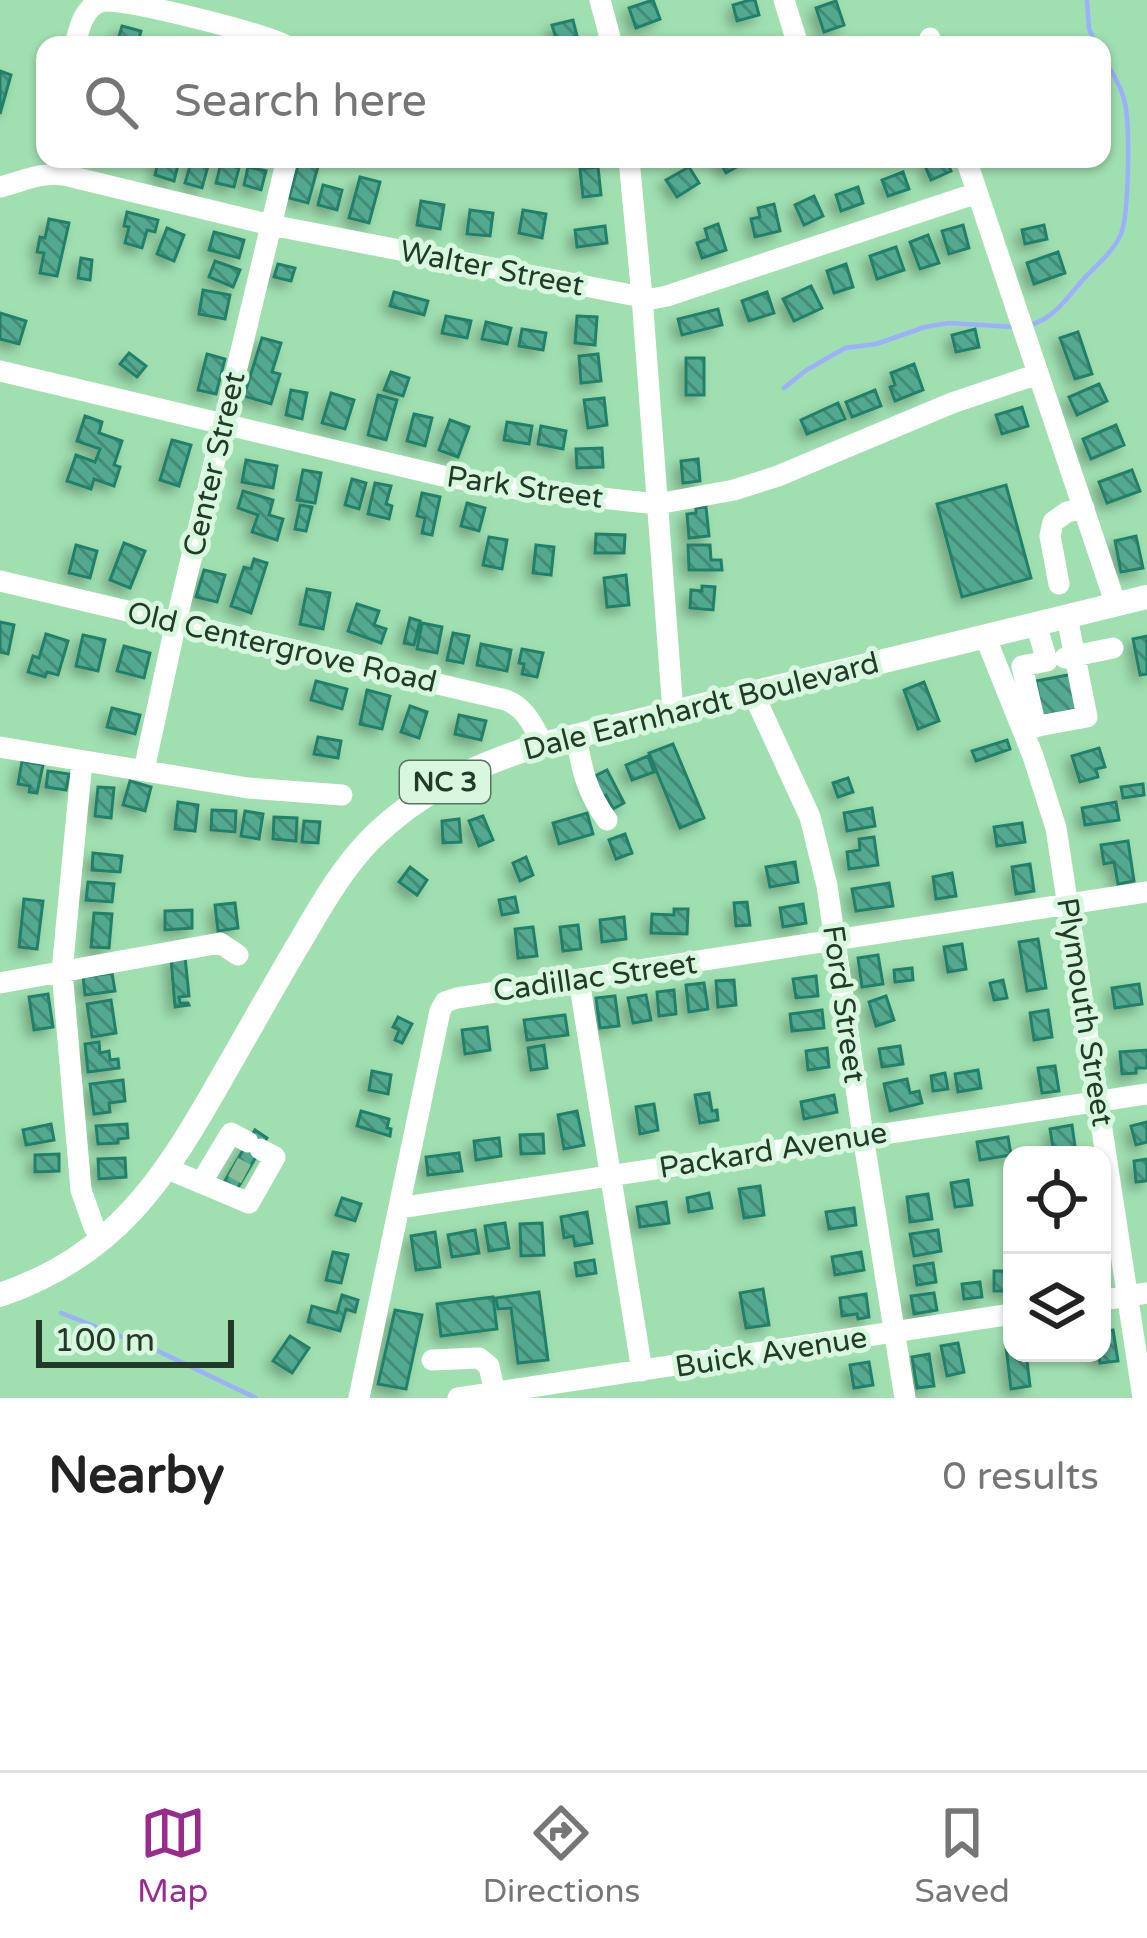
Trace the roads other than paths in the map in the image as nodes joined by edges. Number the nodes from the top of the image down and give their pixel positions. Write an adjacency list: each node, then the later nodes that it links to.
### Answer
1 (600, 0): 5 (street)
2 (784, 0): 6 (street)
3 (78, 36): 4 (street)
4 (259, 36)
5 (610, 36)
6 (795, 36)
7 (41, 168): 12 (street, Walter Street)
8 (49, 168): 14 (street, Walter Street)
9 (285, 168): 14 (street, Center Street)
10 (633, 168): 15 (street)
11 (969, 168): 13 (street)
12 (0, 187)
13 (976, 193): 15 (street, Walter Street); 17 (street)
14 (271, 225): 15 (street, Walter Street); 18 (street, Center Street)
15 (642, 297): 19 (street)
16 (0, 371): 18 (street, Park Street)
17 (1038, 374): 19 (street, Park Street); 20 (street)
18 (223, 424): 19 (street, Park Street); 26 (street, Center Street)
19 (657, 504): 33 (street)
20 (1084, 508): 22 (street); 24 (street)
21 (0, 581): 26 (street, Old Centergrove Road)
22 (1060, 584)
23 (1147, 598): 24 (main road, Dale Earnhardt Boulevard / NC 3)
24 (1117, 605): 25 (main road, Dale Earnhardt Boulevard / NC 3)
25 (1067, 617): 27 (main road, Dale Earnhardt Boulevard / NC 3); 30 (street)
26 (176, 622): 36 (street, Old Centergrove Road); 39 (street, Center Street)
27 (1036, 624): 28 (main road, Dale Earnhardt Boulevard / NC 3); 31 (street)
28 (985, 636): 32 (main road, Dale Earnhardt Boulevard / NC 3); 34 (street, Plymouth Street)
29 (1113, 648): 30 (street)
30 (1075, 656): 31 (street); 34 (street)
31 (1047, 661): 34 (street)
32 (753, 693): 33 (main road, Dale Earnhardt Boulevard / NC 3); 44 (street, Ford Street)
33 (673, 712): 35 (main road, Dale Earnhardt Boulevard / NC 3)
34 (1029, 728): 43 (street, Plymouth Street)
35 (575, 736): 36 (main road, Dale Earnhardt Boulevard / NC 3); 41 (street)
36 (543, 744): 52 (main road, Dale Earnhardt Boulevard / NC 3)
37 (0, 747): 38 (street)
38 (82, 761): 39 (street); 46 (street)
39 (144, 770): 40 (street)
40 (343, 795)
41 (607, 820)
42 (1147, 892): 43 (street, Cadillac Street)
43 (1069, 904): 44 (street, Cadillac Street); 50 (street, Plymouth Street)
44 (835, 941): 47 (street, Cadillac Street); 51 (street, Ford Street)
45 (238, 955): 46 (street)
46 (62, 971): 48 (street); 57 (street)
47 (579, 980): 54 (street); 56 (street, Cadillac Street)
48 (0, 983)
49 (1147, 1094): 50 (street, Packard Avenue)
50 (1099, 1101): 51 (street, Packard Avenue); 59 (street, Plymouth Street)
51 (863, 1136): 54 (street, Packard Avenue); 61 (street, Ford Street)
52 (168, 1169): 55 (street); 57 (main road, Dale Earnhardt Boulevard / NC 3)
53 (239, 1171): 53 (street); 55 (street); 55 (street)
54 (610, 1176): 56 (street, Packard Avenue); 63 (street)
55 (201, 1183)
56 (399, 1208): 65 (street, Cadillac Street)
57 (102, 1239): 58 (main road, Dale Earnhardt Boulevard / NC 3)
58 (0, 1295)
59 (1138, 1295): 68 (street, Plymouth Street)
60 (1003, 1315): 61 (street, Buick Avenue)
61 (895, 1333): 63 (street, Buick Avenue); 67 (street, Ford Street)
62 (432, 1360): 64 (street)
63 (642, 1371): 64 (street, Buick Avenue)
64 (495, 1395): 66 (street, Buick Avenue)
65 (359, 1398)
66 (458, 1398)
67 (904, 1398)
68 (1143, 1398)

